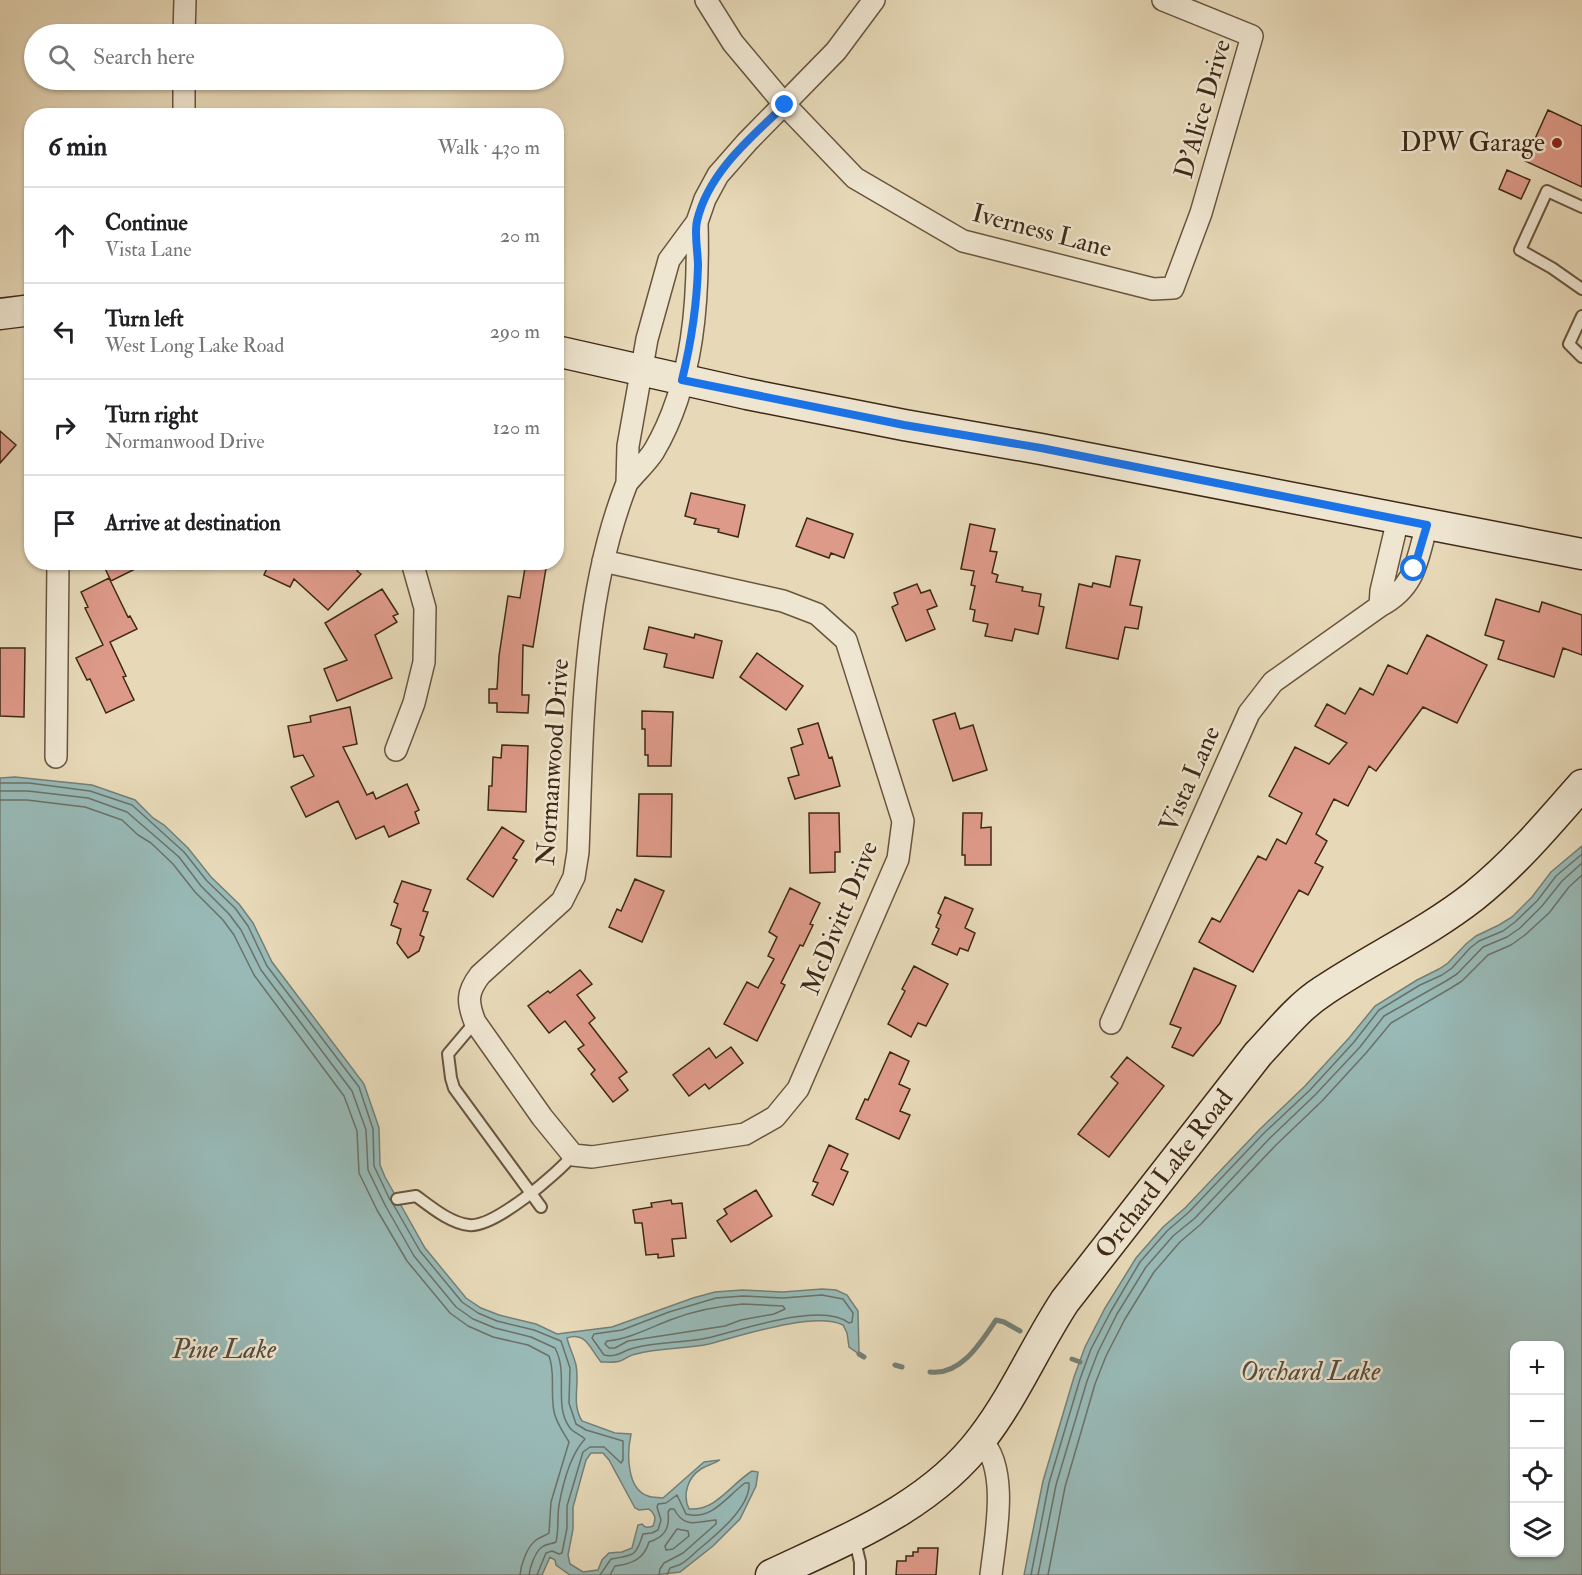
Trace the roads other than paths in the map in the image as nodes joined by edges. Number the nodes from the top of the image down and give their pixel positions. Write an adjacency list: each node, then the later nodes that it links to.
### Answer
1 (185, 0): 5 (street)
2 (706, 0): 7 (street, Iverness Lane)
3 (874, 0): 7 (street, Normanwood Drive)
4 (1163, 0): 11 (street, D'Alice Drive)
5 (184, 24)
6 (184, 90): 8 (street)
7 (785, 105): 10 (street, Normanwood Drive); 11 (street, Iverness Lane)
8 (184, 108)
9 (1582, 207): 12 (lane)
10 (697, 222): 18 (street, Normanwood Drive); 19 (street, Normanwood Drive)
11 (1173, 288)
12 (1582, 289)
13 (24, 311): 14 (main road)
14 (0, 314)
15 (1582, 316): 17 (lane)
16 (564, 353): 18 (main road)
17 (1582, 357)
18 (640, 370): 19 (main road); 20 (street, Normanwood Drive)
19 (682, 380): 20 (street, Normanwood Drive); 21 (main road)
20 (627, 483): 24 (street, Normanwood Drive)
21 (1398, 519): 22 (main road); 27 (street, Vista Lane)
22 (1427, 525): 23 (main road); 27 (street, Vista Lane)
23 (1582, 554)
24 (603, 561): 31 (street, Normanwood Drive); 33 (street, McDivitt Drive)
25 (58, 570): 29 (street)
26 (414, 570): 28 (street)
27 (1398, 574): 32 (street, Vista Lane)
28 (396, 750)
29 (56, 757)
30 (1582, 785): 37 (main road, Orchard Lake Road)
31 (475, 1022): 33 (street, Normanwood Drive); 34 (lane)
32 (1110, 1023)
33 (573, 1155): 34 (lane)
34 (530, 1192): 35 (lane); 36 (lane)
35 (397, 1199)
36 (541, 1207)
37 (981, 1440): 38 (main road, Orchard Lake Road); 41 (street)
38 (854, 1535): 39 (main road, Orchard Lake Road); 40 (lane)
39 (771, 1575)
40 (860, 1575)
41 (991, 1575)

